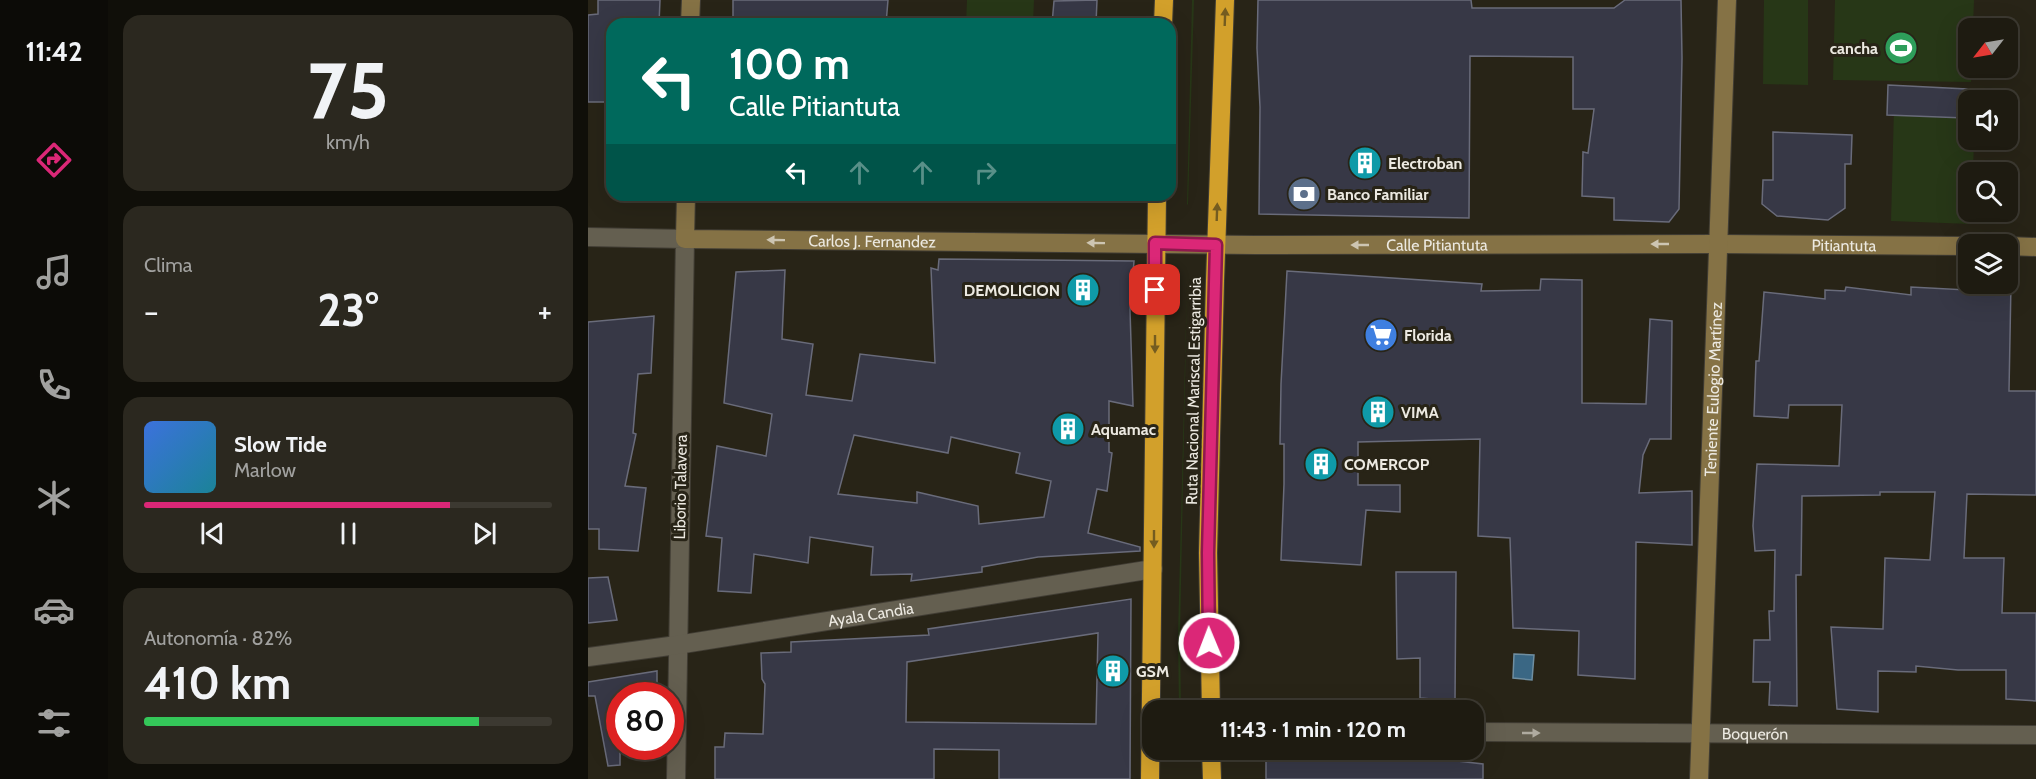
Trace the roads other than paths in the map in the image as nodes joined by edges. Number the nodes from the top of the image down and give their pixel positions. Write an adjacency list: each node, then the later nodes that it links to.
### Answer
1 (691, 0): 5 (street)
2 (1164, 0): 6 (highway)
3 (1225, 0): 13 (highway, Ruta Nacional Mariscal Estigarribia, one-way to 3)
4 (1727, 0): 12 (street, Teniente Eulogio Martínez)
5 (690, 18)
6 (1163, 18)
7 (686, 201): 10 (street, Liborio Talavera)
8 (1157, 201): 11 (highway)
9 (588, 237): 10 (street, Carlos J. Fernandez)
10 (685, 239): 11 (street, Carlos J. Fernandez, one-way to 10); 18 (street, Liborio Talavera)
11 (1155, 243): 13 (street, Calle Pitiantuta); 17 (highway, one-way to 17)
12 (1719, 244): 13 (street, Calle Pitiantuta, one-way to 13); 14 (street, Pitiantuta); 22 (street, Teniente Eulogio Martínez)
13 (1216, 245): 20 (highway, Ruta Nacional Mariscal Estigarribia)
14 (1958, 246)
15 (2018, 246): 16 (street)
16 (2036, 247)
17 (1153, 569): 18 (street, Ayala Candia); 26 (highway)
18 (677, 645): 19 (street, Ayala Candia); 25 (street, Liborio Talavera)
19 (588, 657)
20 (1210, 700)
21 (1484, 732): 22 (street, Boquerón, one-way to 22)
22 (1700, 733): 23 (street, Boquerón); 28 (street, Teniente Eulogio Martínez)
23 (2036, 735)
24 (1211, 760): 27 (highway)
25 (676, 779)
26 (1150, 779)
27 (1212, 779)
28 (1699, 779)

